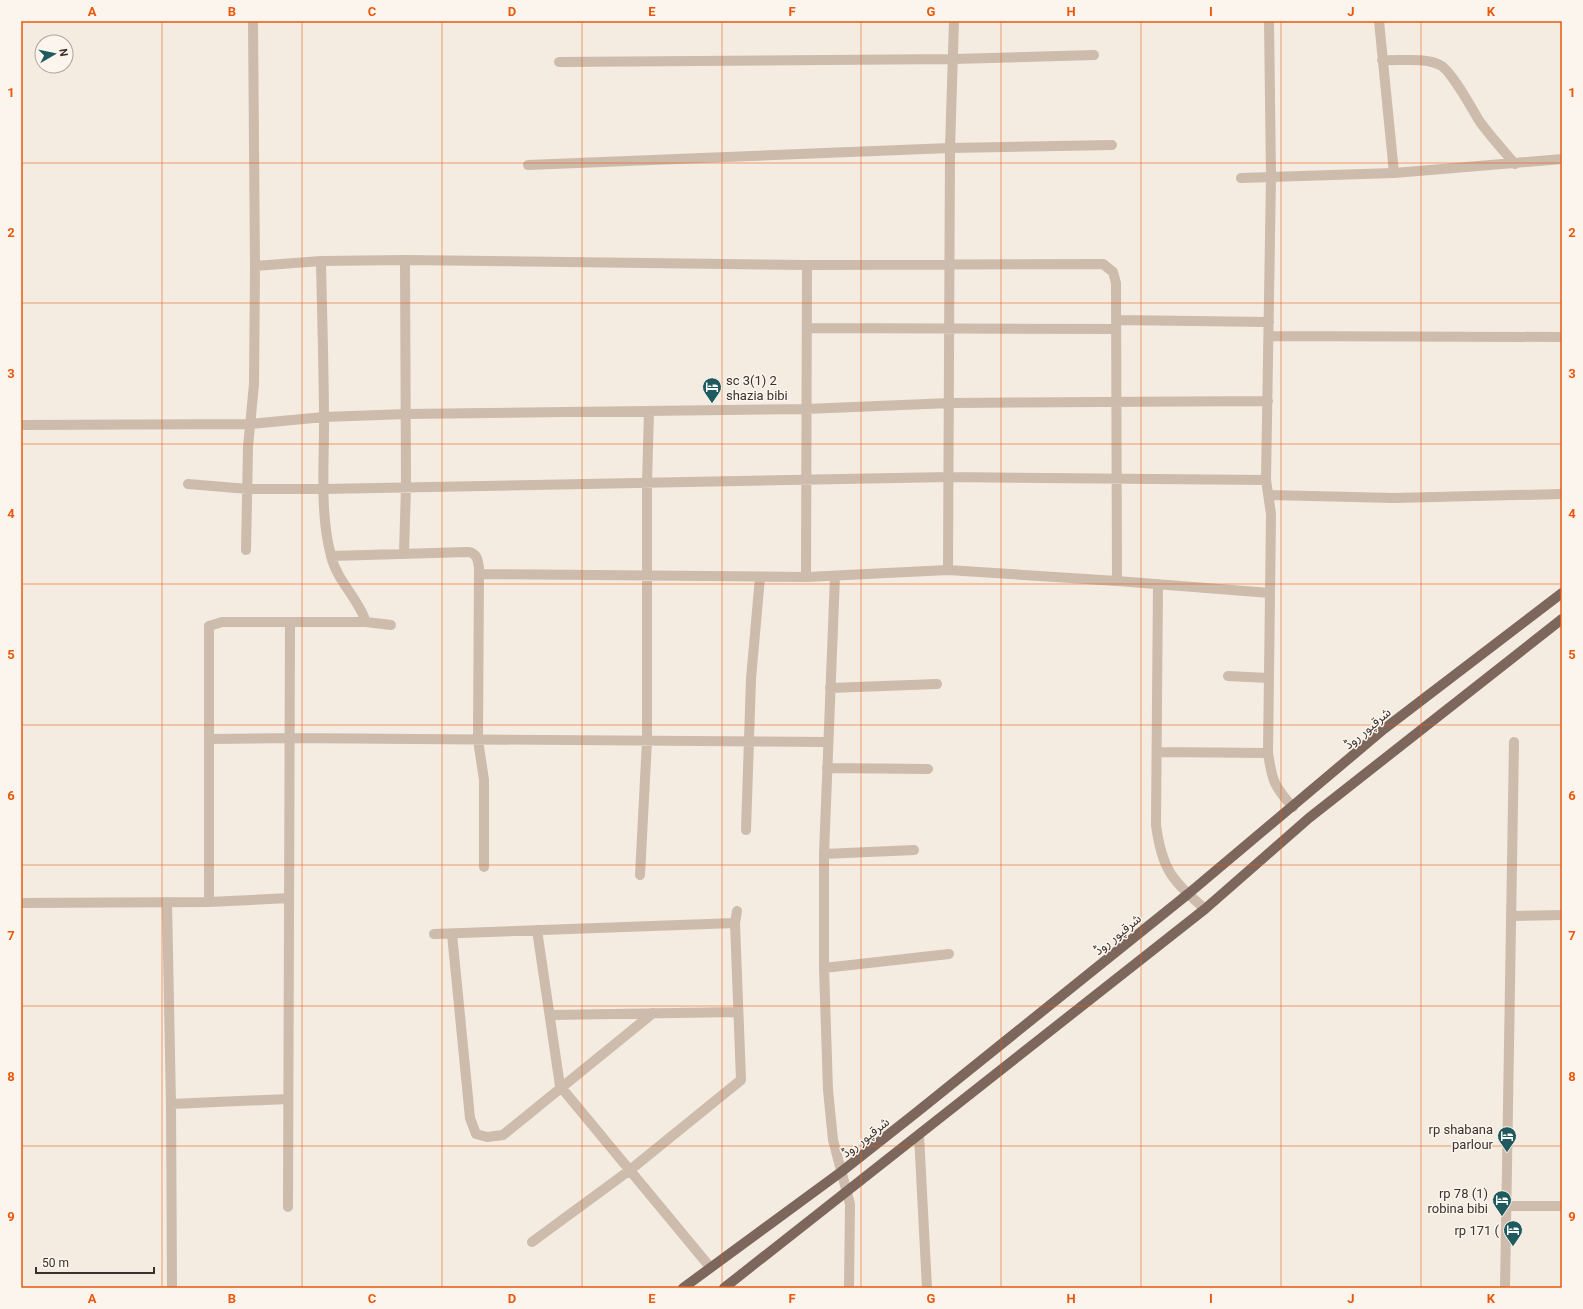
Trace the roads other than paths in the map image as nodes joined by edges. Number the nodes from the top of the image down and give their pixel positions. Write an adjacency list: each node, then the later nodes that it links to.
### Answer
1 (253, 21): 21 (street)
2 (954, 21): 6 (street)
3 (1269, 21): 15 (street)
4 (1379, 21): 7 (street)
5 (1094, 55): 6 (street)
6 (954, 59): 8 (street); 10 (street)
7 (1382, 60): 12 (street); 14 (street)
8 (559, 62)
9 (1112, 145): 10 (street)
10 (950, 148): 13 (street); 19 (street)
11 (1562, 159): 12 (street)
12 (1515, 164): 14 (street)
13 (528, 166)
14 (1394, 173): 15 (street)
15 (1271, 177): 16 (street); 22 (street)
16 (1241, 178)
17 (405, 260): 18 (street); 20 (street); 33 (street)
18 (321, 261): 21 (street); 34 (street)
19 (951, 264): 20 (street); 23 (street); 25 (street)
20 (807, 265): 24 (street)
21 (255, 266): 35 (street)
22 (1269, 322): 23 (street); 26 (street)
23 (1116, 325): 25 (street); 28 (street)
24 (807, 328): 25 (street); 31 (street)
25 (950, 328): 30 (street)
26 (1269, 336): 27 (street); 29 (street)
27 (1562, 337)
28 (1116, 401): 29 (street); 30 (street); 38 (street)
29 (1268, 401): 40 (street)
30 (950, 403): 31 (street); 37 (street)
31 (806, 409): 32 (street); 39 (street)
32 (649, 411): 33 (street); 41 (street)
33 (406, 414): 34 (street); 43 (street)
34 (324, 417): 35 (street); 45 (street)
35 (250, 424): 36 (street); 44 (street)
36 (21, 425)
37 (949, 477): 38 (street); 39 (street); 51 (street)
38 (1117, 479): 40 (street); 57 (street)
39 (807, 480): 41 (street); 56 (street)
40 (1266, 480): 47 (street)
41 (647, 483): 43 (street); 54 (street)
42 (188, 484): 44 (street)
43 (406, 487): 45 (street); 49 (street)
44 (248, 489): 45 (street); 48 (street)
45 (324, 489): 50 (street)
46 (1562, 494): 47 (street)
47 (1268, 495): 59 (street)
48 (246, 550)
49 (404, 553): 50 (street); 52 (street)
50 (331, 556): 63 (street)
51 (948, 570): 53 (street); 57 (street)
52 (479, 574): 54 (street); 71 (street)
53 (835, 576): 56 (street); 68 (street)
54 (647, 577): 55 (street); 72 (street)
55 (760, 577): 56 (street); 73 (street)
56 (806, 577)
57 (1118, 581): 58 (street)
58 (1158, 584): 59 (street); 76 (street)
59 (1270, 593): 66 (street)
60 (1562, 593): 80 (main road, شرقپور روڈ)
61 (1562, 620): 91 (main road)
62 (290, 622): 63 (street); 69 (street); 70 (street)
63 (366, 622): 64 (street)
64 (391, 626)
65 (1228, 676): 66 (street)
66 (1268, 678): 77 (street)
67 (937, 684): 68 (street)
68 (830, 688): 74 (street)
69 (289, 738): 70 (street); 71 (street); 87 (street)
70 (209, 739): 90 (street)
71 (478, 740): 72 (street); 84 (street)
72 (647, 741): 73 (street); 85 (street)
73 (750, 741): 74 (street); 81 (street)
74 (828, 742): 78 (street)
75 (1514, 742): 94 (street)
76 (1157, 752): 77 (street); 86 (street)
77 (1268, 753): 80 (street)
78 (828, 768): 79 (street); 83 (street)
79 (928, 769)
80 (1293, 807): 86 (main road, شرقپور روڈ)
81 (746, 830)
82 (914, 850): 83 (street)
83 (824, 854): 100 (street)
84 (484, 867)
85 (640, 875)
86 (1188, 894): 91 (street); 109 (main road, شرقپور روڈ)
87 (289, 898): 90 (street); 105 (street)
88 (21, 902): 89 (street)
89 (167, 902): 90 (street); 106 (street)
90 (209, 902)
91 (1205, 909): 107 (main road)
92 (736, 911): 95 (street)
93 (1562, 915): 94 (street)
94 (1512, 916): 111 (street)
95 (735, 923): 96 (street); 101 (street)
96 (537, 930): 98 (street); 103 (street)
97 (434, 934): 98 (street)
98 (452, 934): 104 (street)
99 (949, 954): 100 (street)
100 (824, 968): 109 (street)
101 (738, 1012): 102 (street); 108 (street)
102 (653, 1013): 103 (street); 104 (street)
103 (550, 1015): 104 (street)
104 (560, 1086): 108 (street)
105 (288, 1099): 106 (street); 113 (street)
106 (171, 1104): 116 (street)
107 (919, 1135): 110 (main road); 120 (street)
108 (630, 1170): 114 (street); 115 (street)
109 (841, 1172): 110 (street); 115 (main road, شرقپور روڈ)
110 (847, 1191): 118 (main road); 119 (street)
111 (1507, 1206): 112 (street); 121 (street)
112 (1562, 1206)
113 (288, 1207)
114 (532, 1242)
115 (710, 1267): 117 (main road, شرقپور روڈ)
116 (172, 1288)
117 (683, 1288)
118 (724, 1288)
119 (849, 1288)
120 (927, 1288)
121 (1505, 1288)

